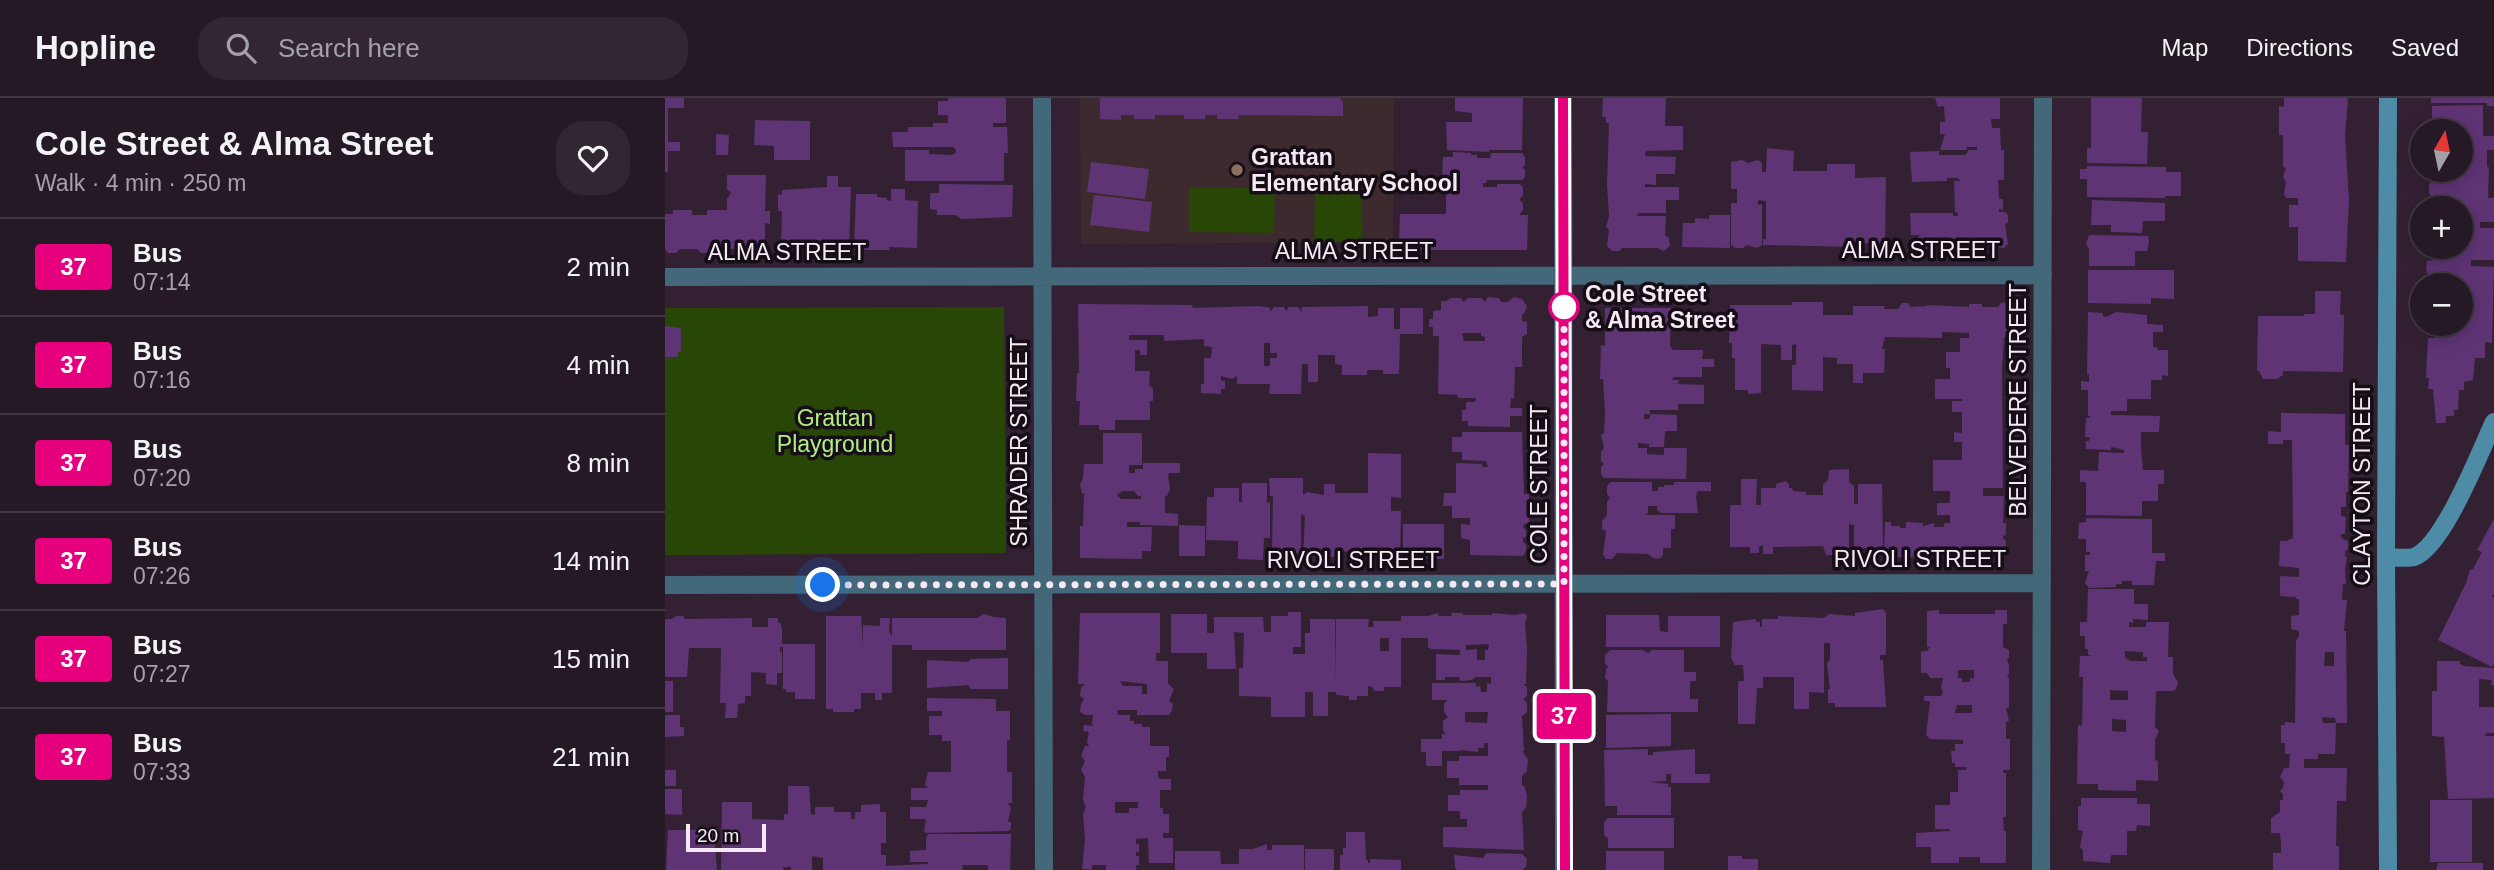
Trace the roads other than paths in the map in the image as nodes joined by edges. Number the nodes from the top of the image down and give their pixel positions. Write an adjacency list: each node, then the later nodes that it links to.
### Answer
1 (1042, 98): 6 (street, SHRADER STREET)
2 (1563, 98): 7 (street, COLE STREET)
3 (2043, 98): 5 (street, BELVEDERE STREET)
4 (2388, 98): 10 (street, CLAYTON STREET)
5 (2043, 275): 7 (street, ALMA STREET); 11 (street, BELVEDERE STREET)
6 (1043, 276): 7 (street, ALMA STREET); 8 (street, ALMA STREET); 12 (street, SHRADER STREET)
7 (1564, 276): 13 (street, COLE STREET)
8 (665, 277)
9 (2494, 422): 10 (street)
10 (2386, 557): 18 (street, CLAYTON STREET)
11 (2042, 583): 13 (street, RIVOLI STREET); 17 (street, BELVEDERE STREET)
12 (1043, 584): 13 (street, RIVOLI STREET); 14 (street, RIVOLI STREET); 15 (street, SHRADER STREET)
13 (1564, 584): 16 (street, COLE STREET)
14 (665, 585)
15 (1044, 870)
16 (1565, 870)
17 (2041, 870)
18 (2388, 870)

